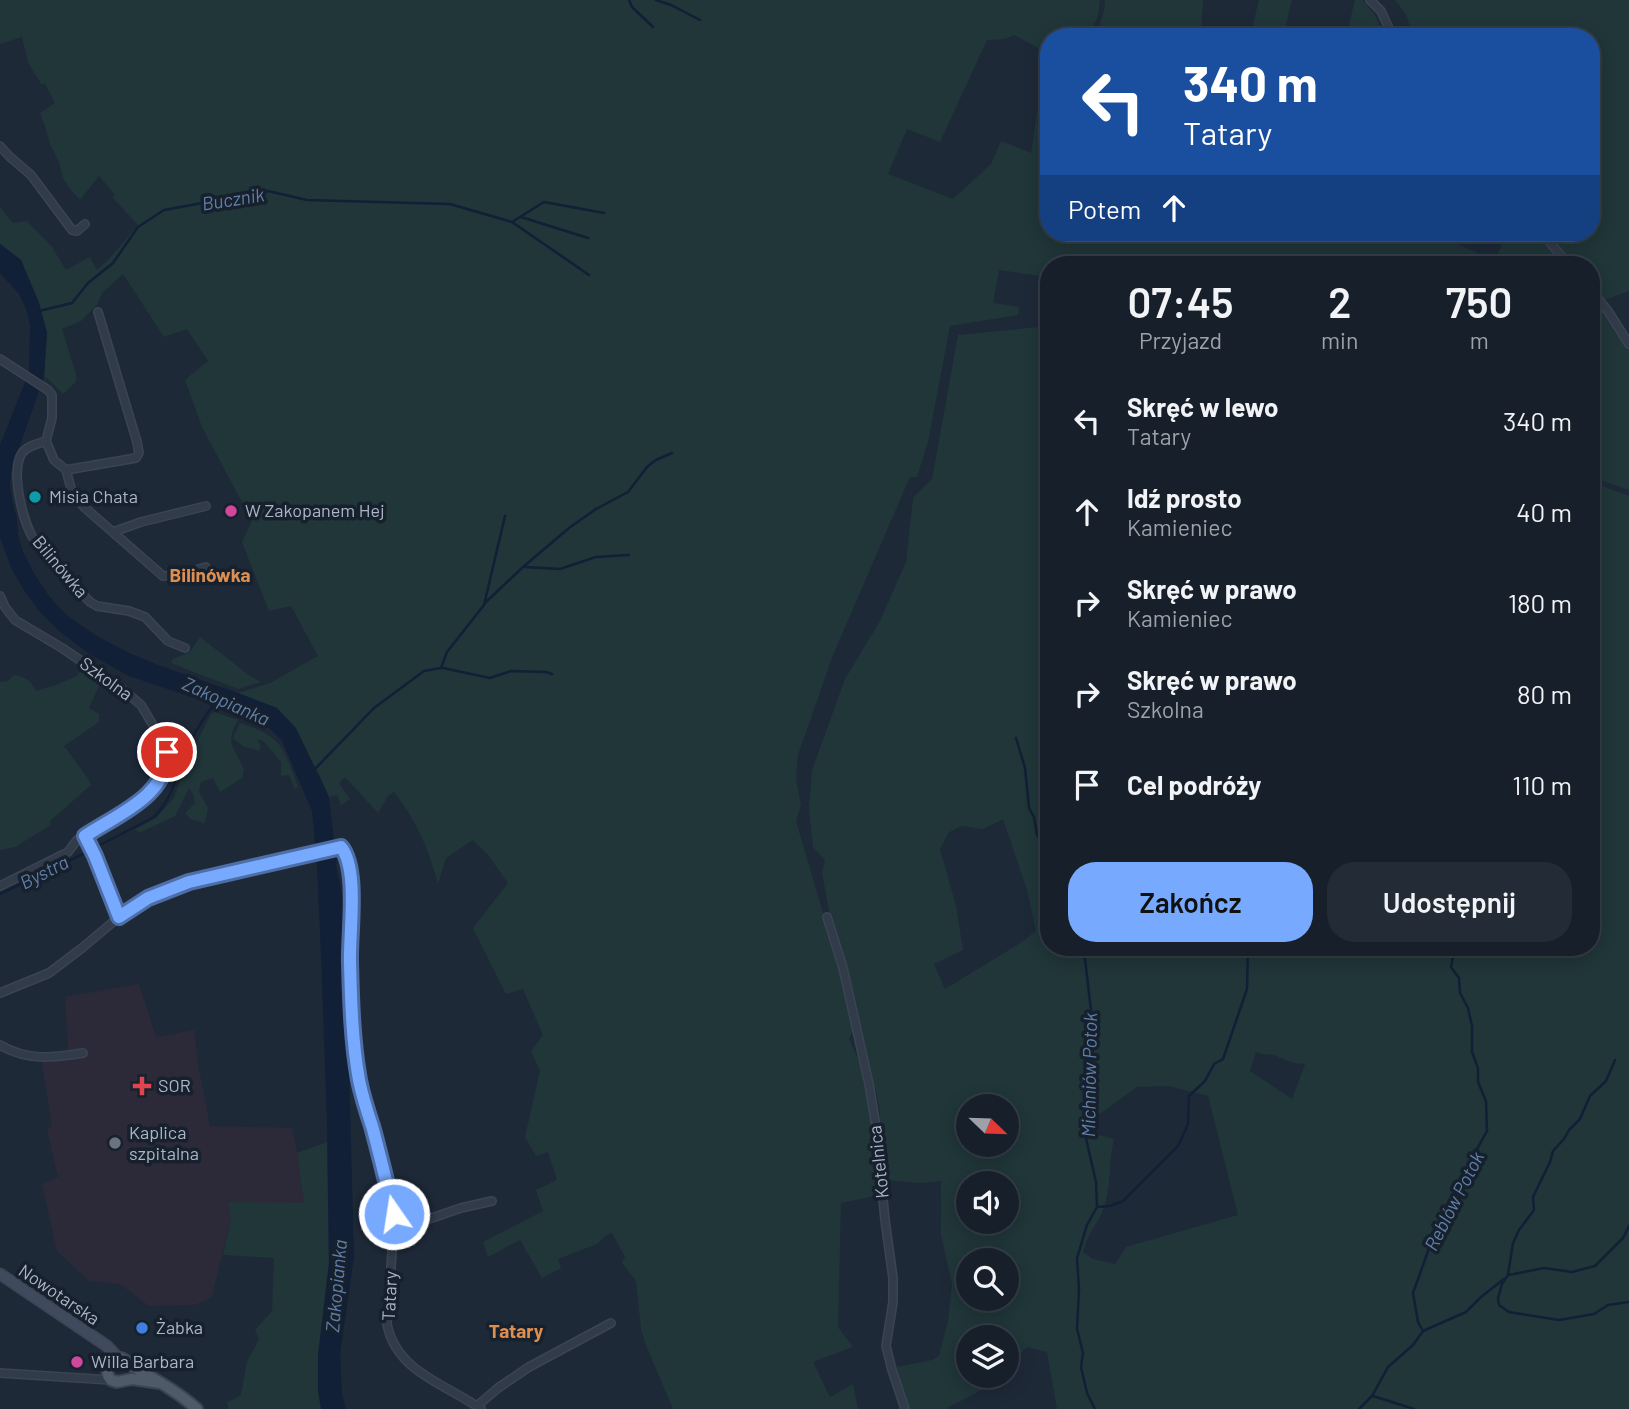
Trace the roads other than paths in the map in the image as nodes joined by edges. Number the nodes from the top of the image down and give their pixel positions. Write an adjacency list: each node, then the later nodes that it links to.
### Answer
1 (1370, 0): 3 (street)
2 (1380, 0): 3 (street)
3 (1381, 11): 4 (street)
4 (1389, 28)
5 (0, 146): 6 (street)
6 (85, 224)
7 (1550, 242): 8 (street)
8 (1561, 256)
9 (1600, 301): 11 (street)
10 (99, 312): 14 (street)
11 (1629, 344)
12 (0, 359): 13 (street)
13 (46, 441): 14 (street); 19 (street, Bilinówka)
14 (66, 470): 16 (street)
15 (206, 506): 16 (street)
16 (113, 532): 17 (street)
17 (206, 567)
18 (0, 596): 20 (street, Szkolna)
19 (185, 648)
20 (86, 839): 21 (street, Szkolna); 22 (street)
21 (0, 886)
22 (119, 917): 24 (street, Tatary); 28 (street, Tatary)
23 (827, 917): 39 (street, Kotelnica)
24 (0, 993)
25 (0, 1045): 26 (street)
26 (83, 1053)
27 (492, 1201): 28 (street)
28 (394, 1231): 37 (street, Tatary)
29 (0, 1275): 31 (main road, Nowotarska)
30 (611, 1323): 37 (street, Tatary)
31 (115, 1363): 33 (street); 34 (main road); 35 (main road); 36 (main road)
32 (0, 1373): 33 (street)
33 (81, 1378): 35 (street)
34 (126, 1379): 35 (main road); 36 (main road)
35 (111, 1380)
36 (160, 1383): 38 (main road)
37 (479, 1407)
38 (197, 1409)
39 (905, 1409)

